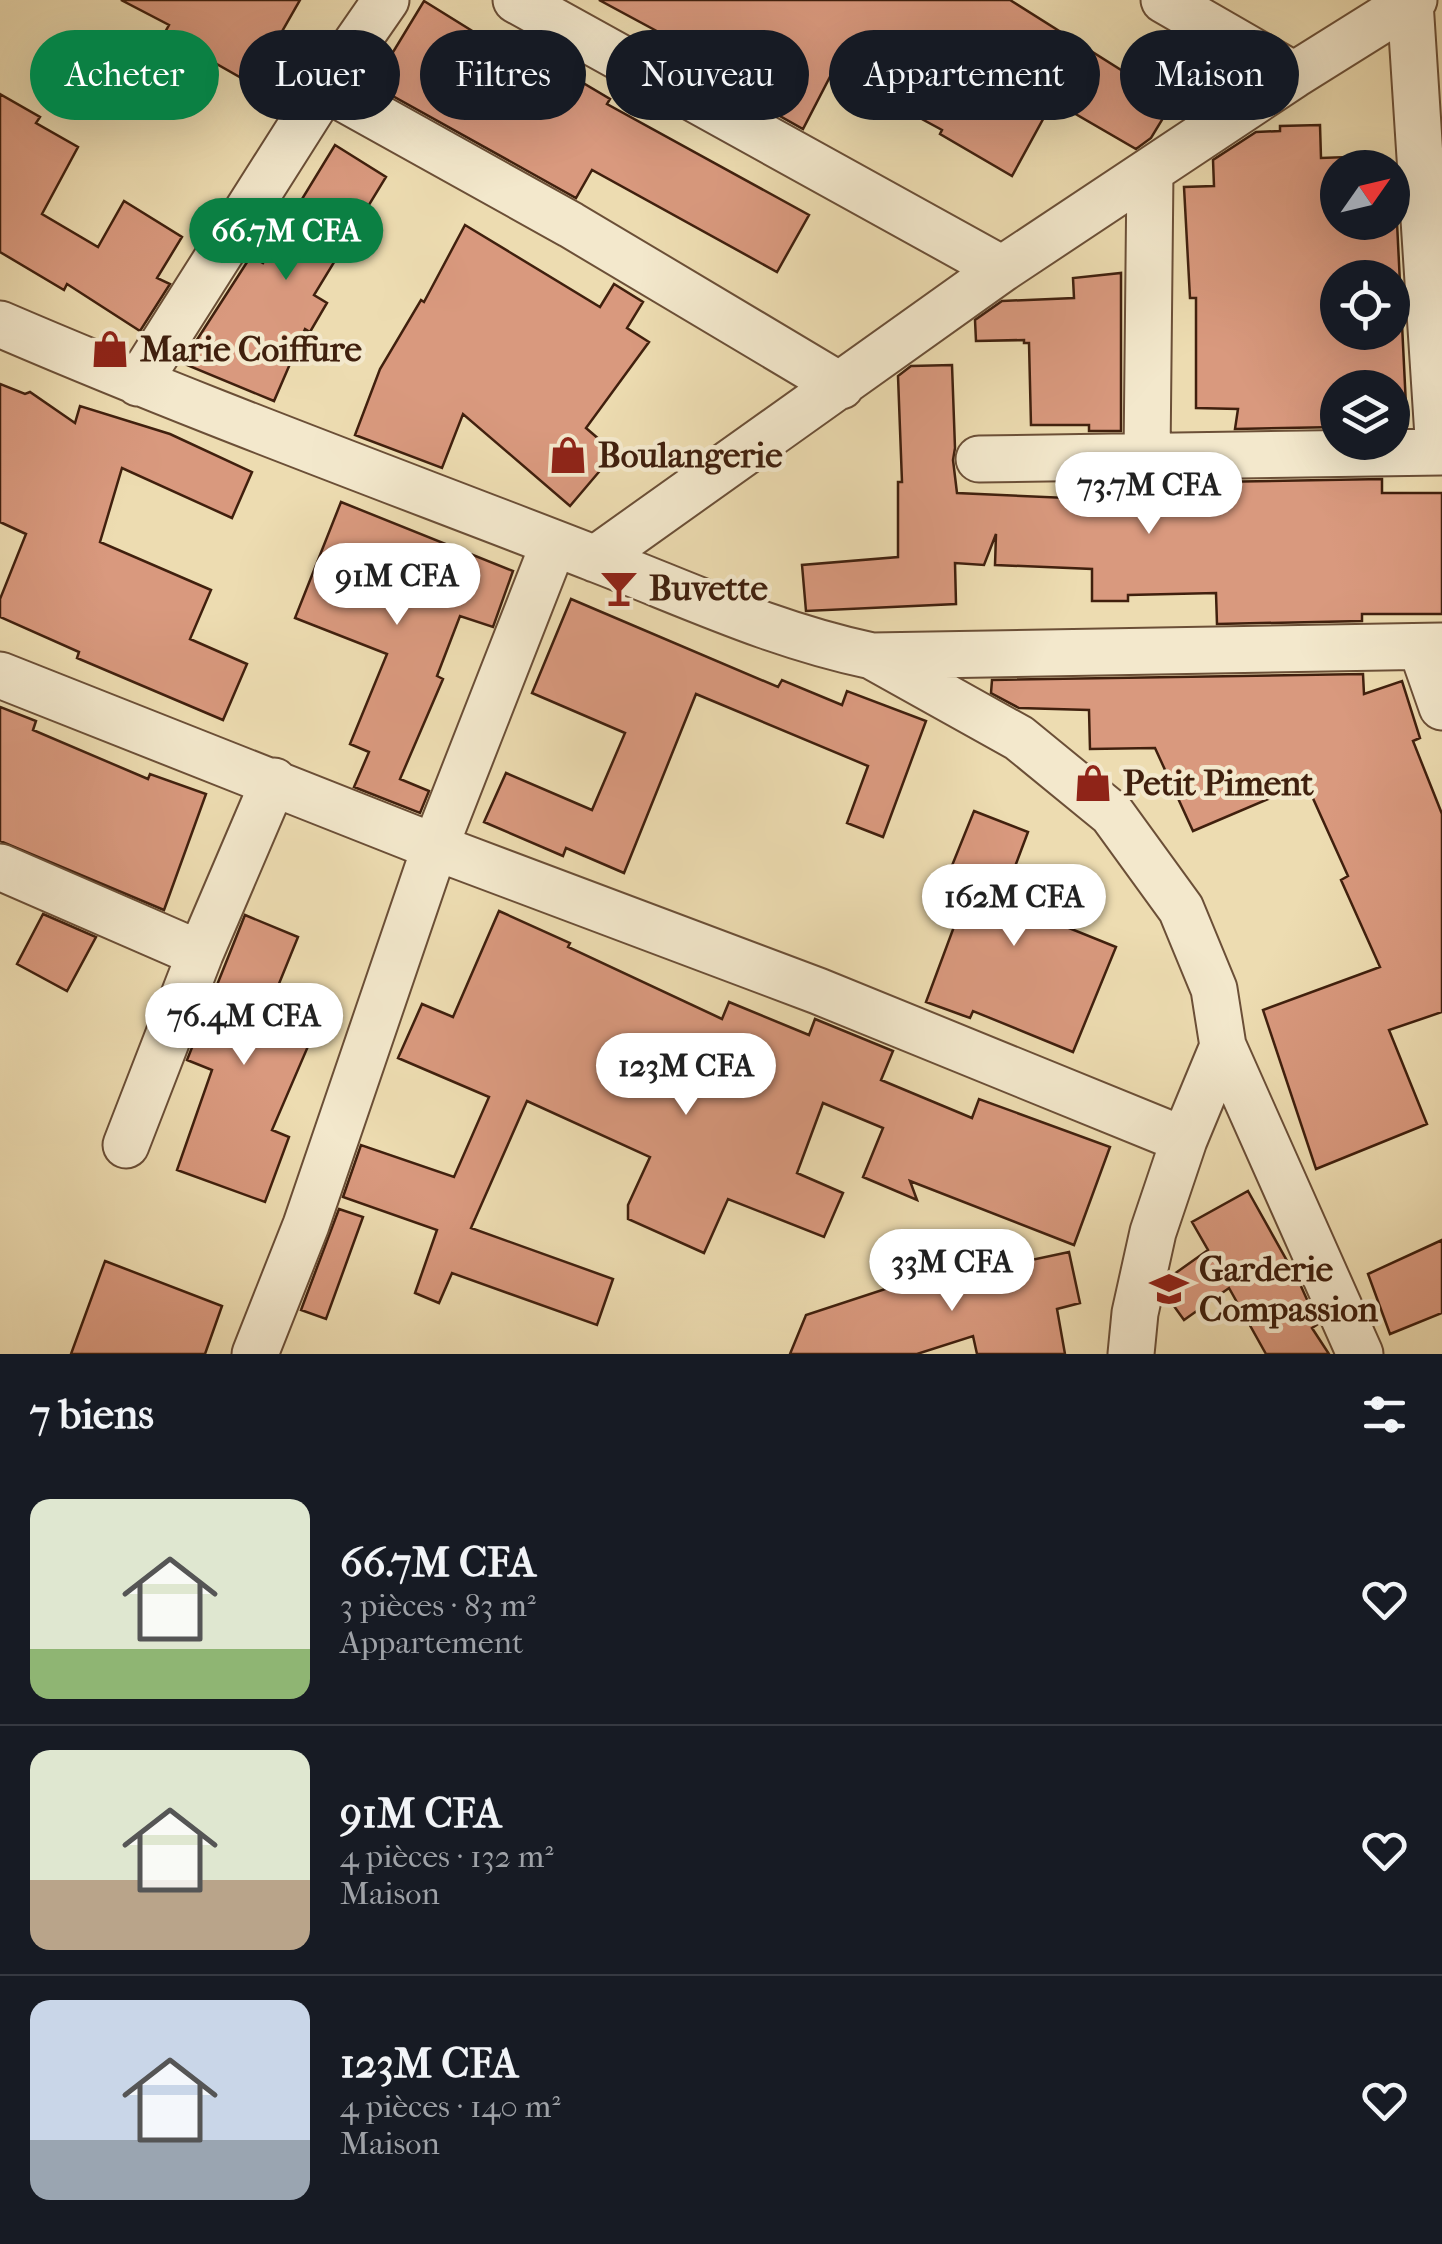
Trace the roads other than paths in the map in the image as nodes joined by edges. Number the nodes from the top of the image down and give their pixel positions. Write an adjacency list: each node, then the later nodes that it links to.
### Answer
1 (386, 0): 5 (street)
2 (516, 0): 12 (street)
3 (1164, 0): 6 (street)
4 (1412, 1): 7 (street); 16 (street)
5 (365, 30)
6 (1216, 30)
7 (1299, 72)
8 (305, 120): 14 (street)
9 (382, 120): 15 (street)
10 (1226, 120): 11 (street)
11 (1150, 171): 12 (street); 17 (street)
12 (1002, 269): 15 (street)
13 (0, 324): 14 (street)
14 (138, 384): 19 (street)
15 (841, 386): 19 (street)
16 (1441, 452): 17 (street)
17 (1147, 457): 18 (street)
18 (978, 459)
19 (575, 551): 21 (street); 25 (street)
20 (1431, 646): 21 (street); 23 (street)
21 (872, 656): 28 (street)
22 (0, 675): 24 (street)
23 (1442, 708)
24 (274, 781): 25 (street); 27 (street)
25 (435, 847): 29 (street); 31 (street)
26 (0, 867): 27 (street)
27 (200, 954): 30 (street)
28 (1223, 1046): 29 (street); 33 (street)
29 (1184, 1140): 32 (street)
30 (126, 1145)
31 (255, 1354)
32 (1131, 1354)
33 (1360, 1354)

